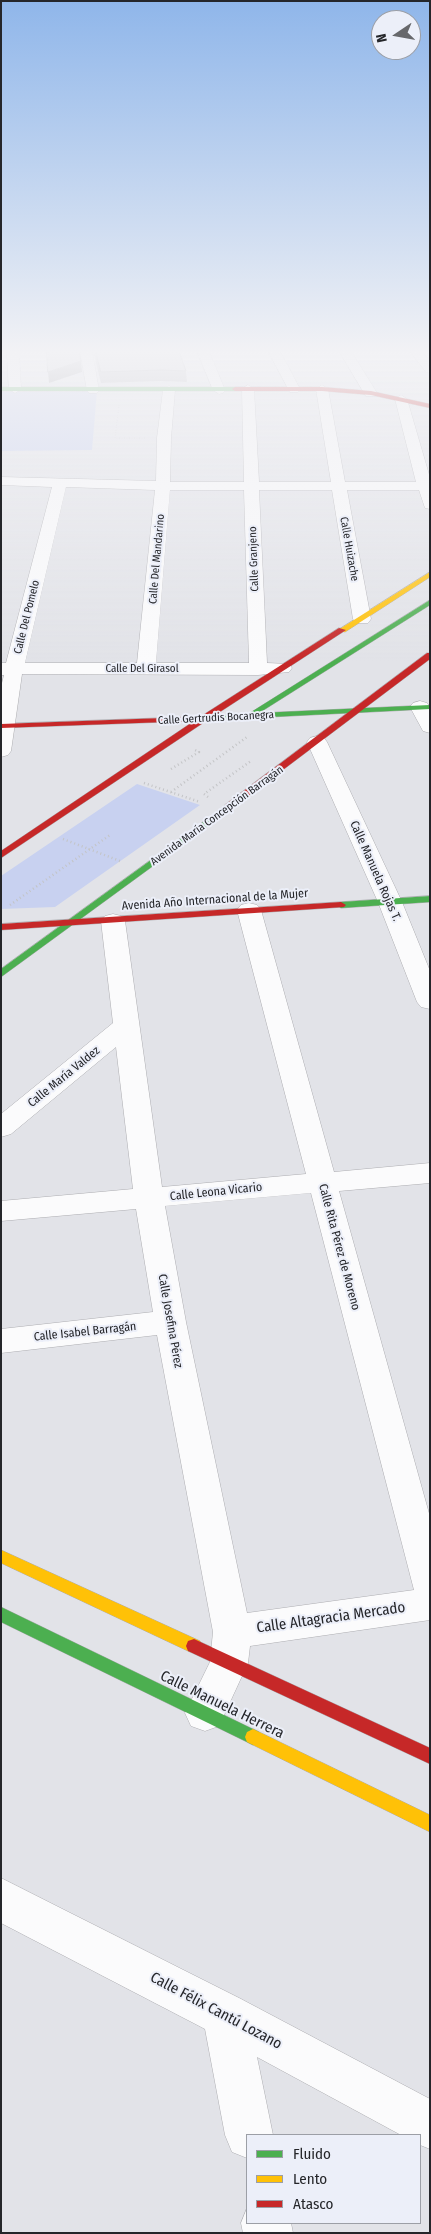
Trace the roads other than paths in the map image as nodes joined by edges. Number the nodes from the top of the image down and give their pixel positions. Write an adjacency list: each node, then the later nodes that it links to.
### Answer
1 (164, 455): 7 (street, Calle Del Mandarino)
2 (250, 455): 10 (street, Calle Granjeno)
3 (333, 455): 8 (street, Calle Huizache)
4 (417, 455): 9 (street)
5 (1, 481): 6 (street)
6 (60, 483): 7 (street); 17 (street, Calle Del Pomelo)
7 (163, 486): 10 (street); 18 (street, Calle Del Mandarino)
8 (338, 486): 9 (street); 10 (street); 14 (street, Calle Huizache)
9 (425, 486): 11 (street)
10 (251, 487): 19 (street, Calle Granjeno)
11 (430, 505)
12 (430, 574): 14 (street)
13 (430, 602): 24 (street)
14 (362, 619): 16 (street)
15 (430, 655): 22 (street, Avenida María Concepción Barragán)
16 (283, 668): 19 (street, Calle Del Girasol); 25 (street)
17 (7, 669): 18 (street, Calle Del Girasol); 26 (street, Calle Del Pomelo)
18 (146, 669): 19 (street, Calle Del Girasol)
19 (258, 669)
20 (338, 701): 23 (street)
21 (425, 707): 22 (street, Calle Gertrudis Bocanegra); 27 (street)
22 (355, 711): 23 (street, Calle Gertrudis Bocanegra); 28 (street, Avenida María Concepción Barragán)
23 (323, 712): 24 (street, Calle Gertrudis Bocanegra)
24 (249, 716): 25 (street, Calle Gertrudis Bocanegra)
25 (203, 719): 26 (street, Calle Gertrudis Bocanegra); 30 (street)
26 (4, 726): 29 (street, Calle Del Pomelo)
27 (430, 727)
28 (317, 742): 32 (street, Calle Manuela Rojas T.); 35 (street, Avenida María Concepción Barragán)
29 (1, 751)
30 (1, 855)
31 (430, 899): 32 (street, Avenida Año Internacional de la Mujer)
32 (390, 902): 33 (street, Avenida Año Internacional de la Mujer); 38 (street, Calle Manuela Rojas T.)
33 (249, 910): 34 (street, Avenida Año Internacional de la Mujer); 42 (street, Calle Rita Pérez de Moreno)
34 (113, 921): 35 (street, Avenida Año Internacional de la Mujer); 39 (street, Calle Josefina Pérez)
35 (71, 923): 36 (street, Avenida Año Internacional de la Mujer); 37 (street, Avenida María Concepción Barragán)
36 (1, 927)
37 (1, 974)
38 (430, 1002)
39 (126, 1026): 40 (street, Calle María Valdez); 43 (street, Calle Josefina Pérez)
40 (1, 1128)
41 (430, 1173): 42 (street, Calle Leona Vicario)
42 (321, 1182): 43 (street, Calle Leona Vicario); 48 (street, Calle Rita Pérez de Moreno)
43 (149, 1199): 44 (street, Calle Leona Vicario); 45 (street, Calle Josefina Pérez)
44 (1, 1211)
45 (170, 1322): 46 (street, Calle Isabel Barragán); 51 (street, Calle Josefina Pérez)
46 (1, 1341)
47 (1, 1556): 51 (street)
48 (430, 1584)
49 (430, 1604): 51 (street, Calle Altagracia Mercado)
50 (1, 1614): 52 (street, Calle Manuela Herrera)
51 (230, 1647): 52 (street); 53 (street)
52 (204, 1713): 54 (street, Calle Manuela Herrera)
53 (430, 1756)
54 (430, 1824)
55 (1, 1900): 56 (street, Calle Félix Cantú Lozano)
56 (225, 2015): 57 (street, Calle Félix Cantú Lozano); 58 (street)
57 (430, 2125)
58 (249, 2134)

